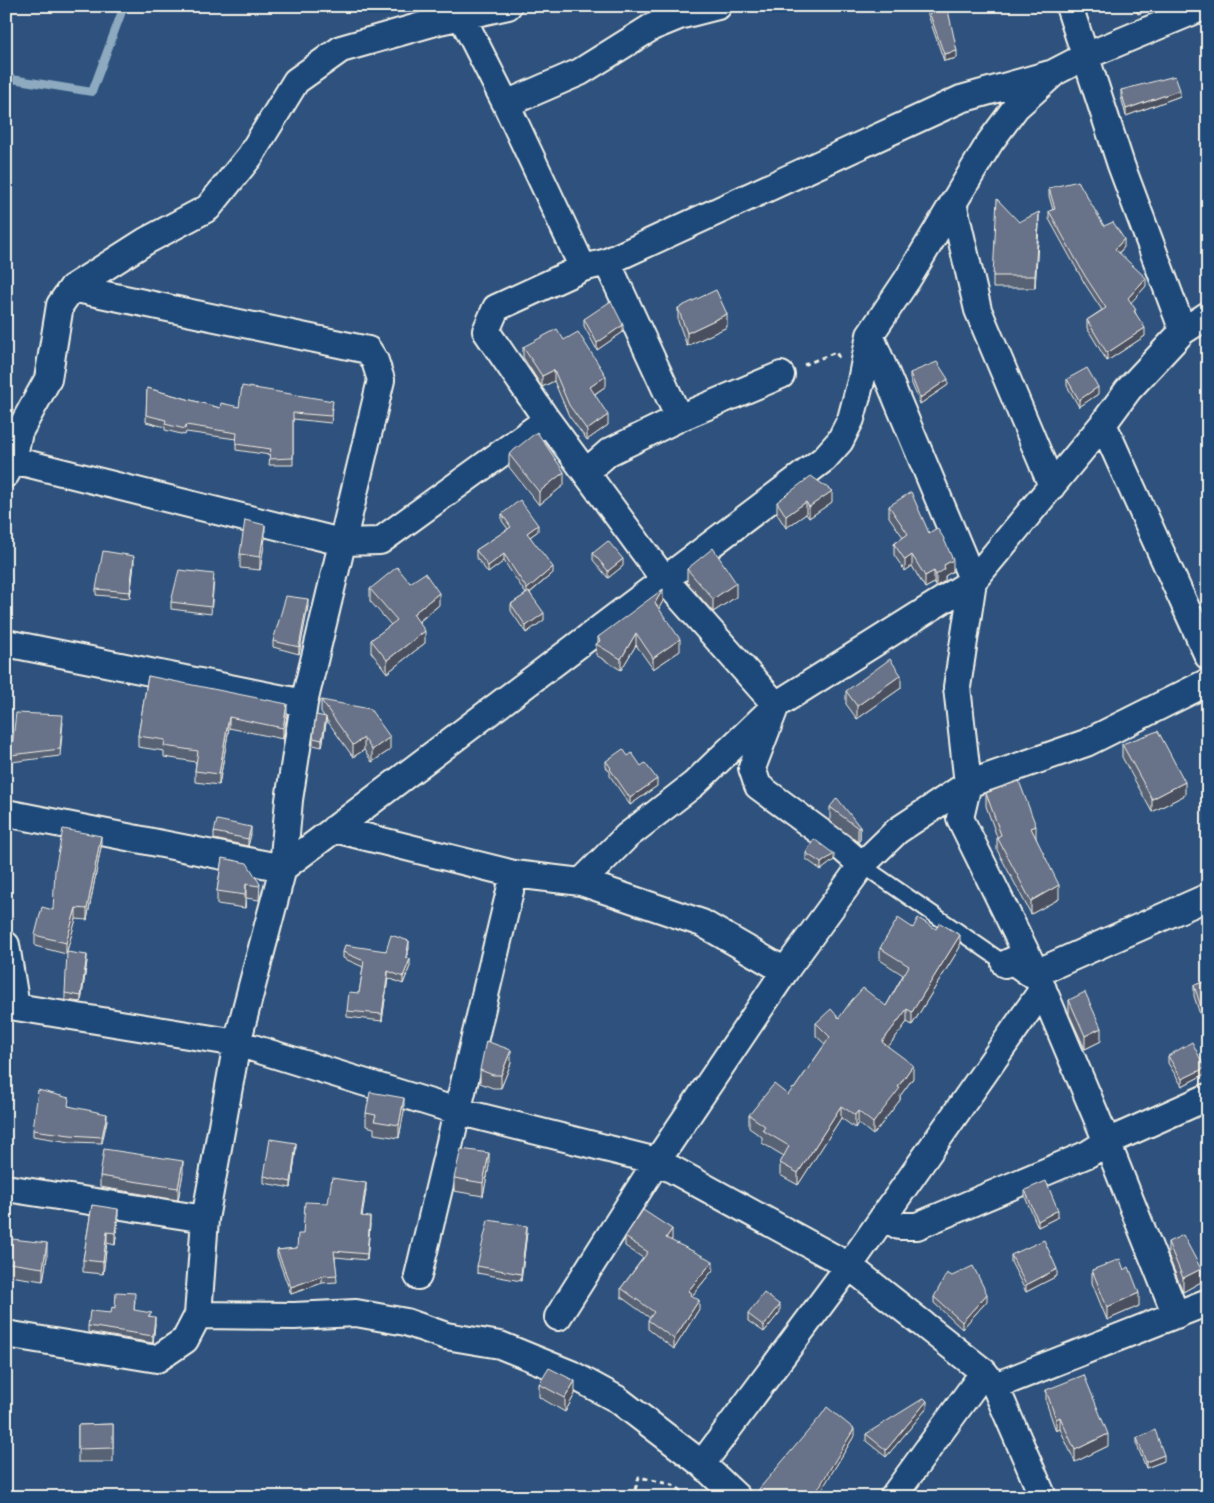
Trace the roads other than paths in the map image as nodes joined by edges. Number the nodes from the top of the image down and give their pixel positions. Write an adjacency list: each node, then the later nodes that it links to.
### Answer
1 (508, 6): 5 (street)
2 (718, 6): 8 (street)
3 (1068, 6): 6 (street)
4 (1206, 6): 6 (street)
5 (462, 17): 8 (street); 11 (street)
6 (1086, 56): 7 (street); 13 (street)
7 (1055, 72): 9 (street); 10 (street)
8 (506, 104): 10 (street)
9 (953, 204): 14 (street); 21 (street)
10 (595, 265): 16 (street); 17 (street)
11 (72, 288): 19 (street); 22 (street)
12 (1208, 315): 13 (street)
13 (1182, 331): 18 (street)
14 (870, 335): 23 (street); 24 (street)
15 (781, 375): 16 (street)
16 (679, 418): 20 (street)
17 (547, 420): 20 (street); 22 (street)
18 (1103, 424): 21 (street); 26 (street)
19 (10, 467): 22 (street)
20 (586, 472): 23 (street)
21 (1052, 486): 24 (street)
22 (341, 542): 28 (street)
23 (664, 579): 29 (street); 32 (street)
24 (973, 581): 29 (street); 30 (street)
25 (6, 643): 28 (street)
26 (1208, 656)
27 (1208, 682): 30 (street)
28 (304, 703): 34 (street)
29 (776, 705): 33 (street); 36 (street)
30 (968, 784): 33 (street); 39 (street)
31 (6, 812): 34 (street)
32 (334, 829): 34 (street); 35 (street)
33 (862, 865): 39 (lane); 40 (street)
34 (283, 868): 41 (street)
35 (514, 874): 36 (street); 43 (street)
36 (581, 882): 40 (street)
37 (1208, 897): 39 (street)
38 (6, 945): 41 (street)
39 (1028, 970): 44 (street); 47 (street)
40 (785, 971): 45 (street)
41 (237, 1043): 43 (street); 48 (street)
42 (1208, 1097): 44 (street)
43 (458, 1112): 45 (street); 50 (street)
44 (1107, 1142): 47 (street); 53 (street)
45 (657, 1161): 49 (street); 54 (street)
46 (6, 1188): 48 (street)
47 (883, 1217): 49 (street)
48 (205, 1219): 52 (street)
49 (849, 1266): 56 (street); 57 (street)
50 (418, 1276)
51 (1208, 1302): 53 (street)
52 (198, 1315): 55 (street); 57 (street)
53 (1176, 1315): 56 (street)
54 (558, 1317)
55 (6, 1334)
56 (989, 1379): 59 (street); 60 (street)
57 (702, 1464): 58 (street)
58 (737, 1497)
59 (893, 1497)
60 (1043, 1497)

